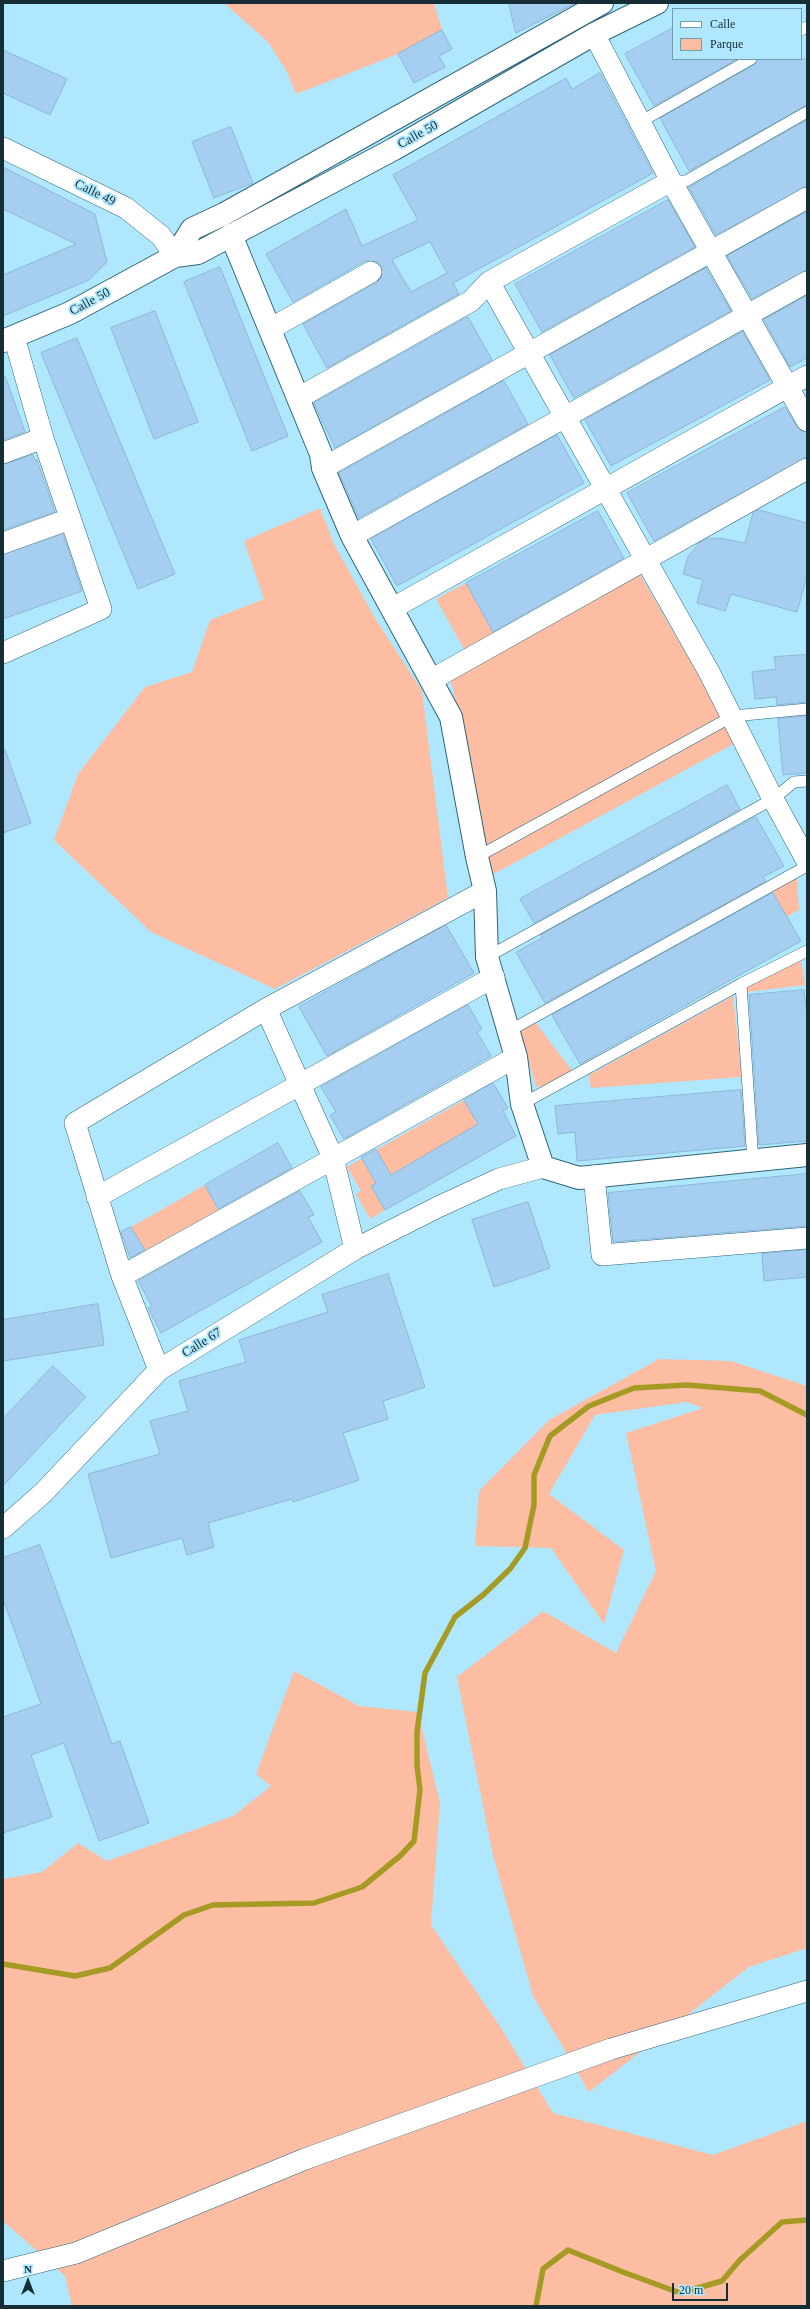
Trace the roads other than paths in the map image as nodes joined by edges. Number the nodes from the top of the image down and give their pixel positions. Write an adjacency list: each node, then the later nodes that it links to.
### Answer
1 (602, 3): 12 (street, Calle 50)
2 (657, 3): 3 (street, Calle 50)
3 (594, 34): 6 (street); 10 (street, Calle 50)
4 (749, 60): 6 (lane)
5 (807, 112): 8 (lane)
6 (640, 122): 8 (street)
7 (3, 148): 12 (street, Calle 49)
8 (671, 181): 11 (street); 14 (street)
9 (807, 198): 11 (street)
10 (231, 235): 12 (street, Calle 50); 17 (street)
11 (711, 250): 16 (street); 19 (street)
12 (175, 256): 18 (street, Calle 50)
13 (371, 272): 17 (street)
14 (489, 282): 19 (street); 22 (street)
15 (807, 282): 16 (street)
16 (747, 316): 21 (street); 23 (street)
17 (270, 329): 22 (street)
18 (8, 339): 25 (street)
19 (528, 351): 23 (street); 27 (street)
20 (807, 376): 21 (street)
21 (788, 387): 24 (street); 29 (street)
22 (298, 398): 27 (street)
23 (564, 416): 29 (street); 31 (street)
24 (807, 421)
25 (44, 438): 26 (street); 30 (street)
26 (3, 453)
27 (323, 468): 31 (street)
28 (807, 469): 33 (street)
29 (605, 488): 33 (street); 34 (street)
30 (70, 519): 32 (street); 35 (street)
31 (352, 536): 34 (street)
32 (3, 543)
33 (644, 559): 36 (street); 38 (street)
34 (392, 608): 36 (street)
35 (3, 654)
36 (432, 680): 41 (street)
37 (807, 708): 38 (lane)
38 (733, 716): 40 (street); 41 (lane)
39 (807, 781): 40 (lane)
40 (773, 799): 42 (street); 45 (lane)
41 (477, 857): 43 (street)
42 (806, 859): 48 (lane)
43 (485, 890): 45 (street); 47 (street)
44 (807, 951): 46 (lane)
45 (490, 967): 48 (street); 50 (street)
46 (741, 984): 51 (lane); 54 (lane)
47 (266, 1009): 50 (street); 57 (street)
48 (509, 1031): 49 (street)
49 (516, 1057): 51 (street); 53 (street)
50 (298, 1084): 53 (street); 57 (street)
51 (522, 1104): 55 (street)
52 (807, 1155): 54 (street)
53 (333, 1158): 59 (street); 60 (street)
54 (753, 1162): 56 (street)
55 (543, 1167): 56 (street); 59 (street, Calle 67)
56 (594, 1176): 58 (street)
57 (97, 1197): 60 (street)
58 (807, 1238)
59 (355, 1249): 61 (street, Calle 67)
60 (122, 1276): 61 (street)
61 (159, 1370): 62 (street, Calle 67)
62 (3, 1528)
63 (807, 1991): 64 (street)
64 (3, 2272)

